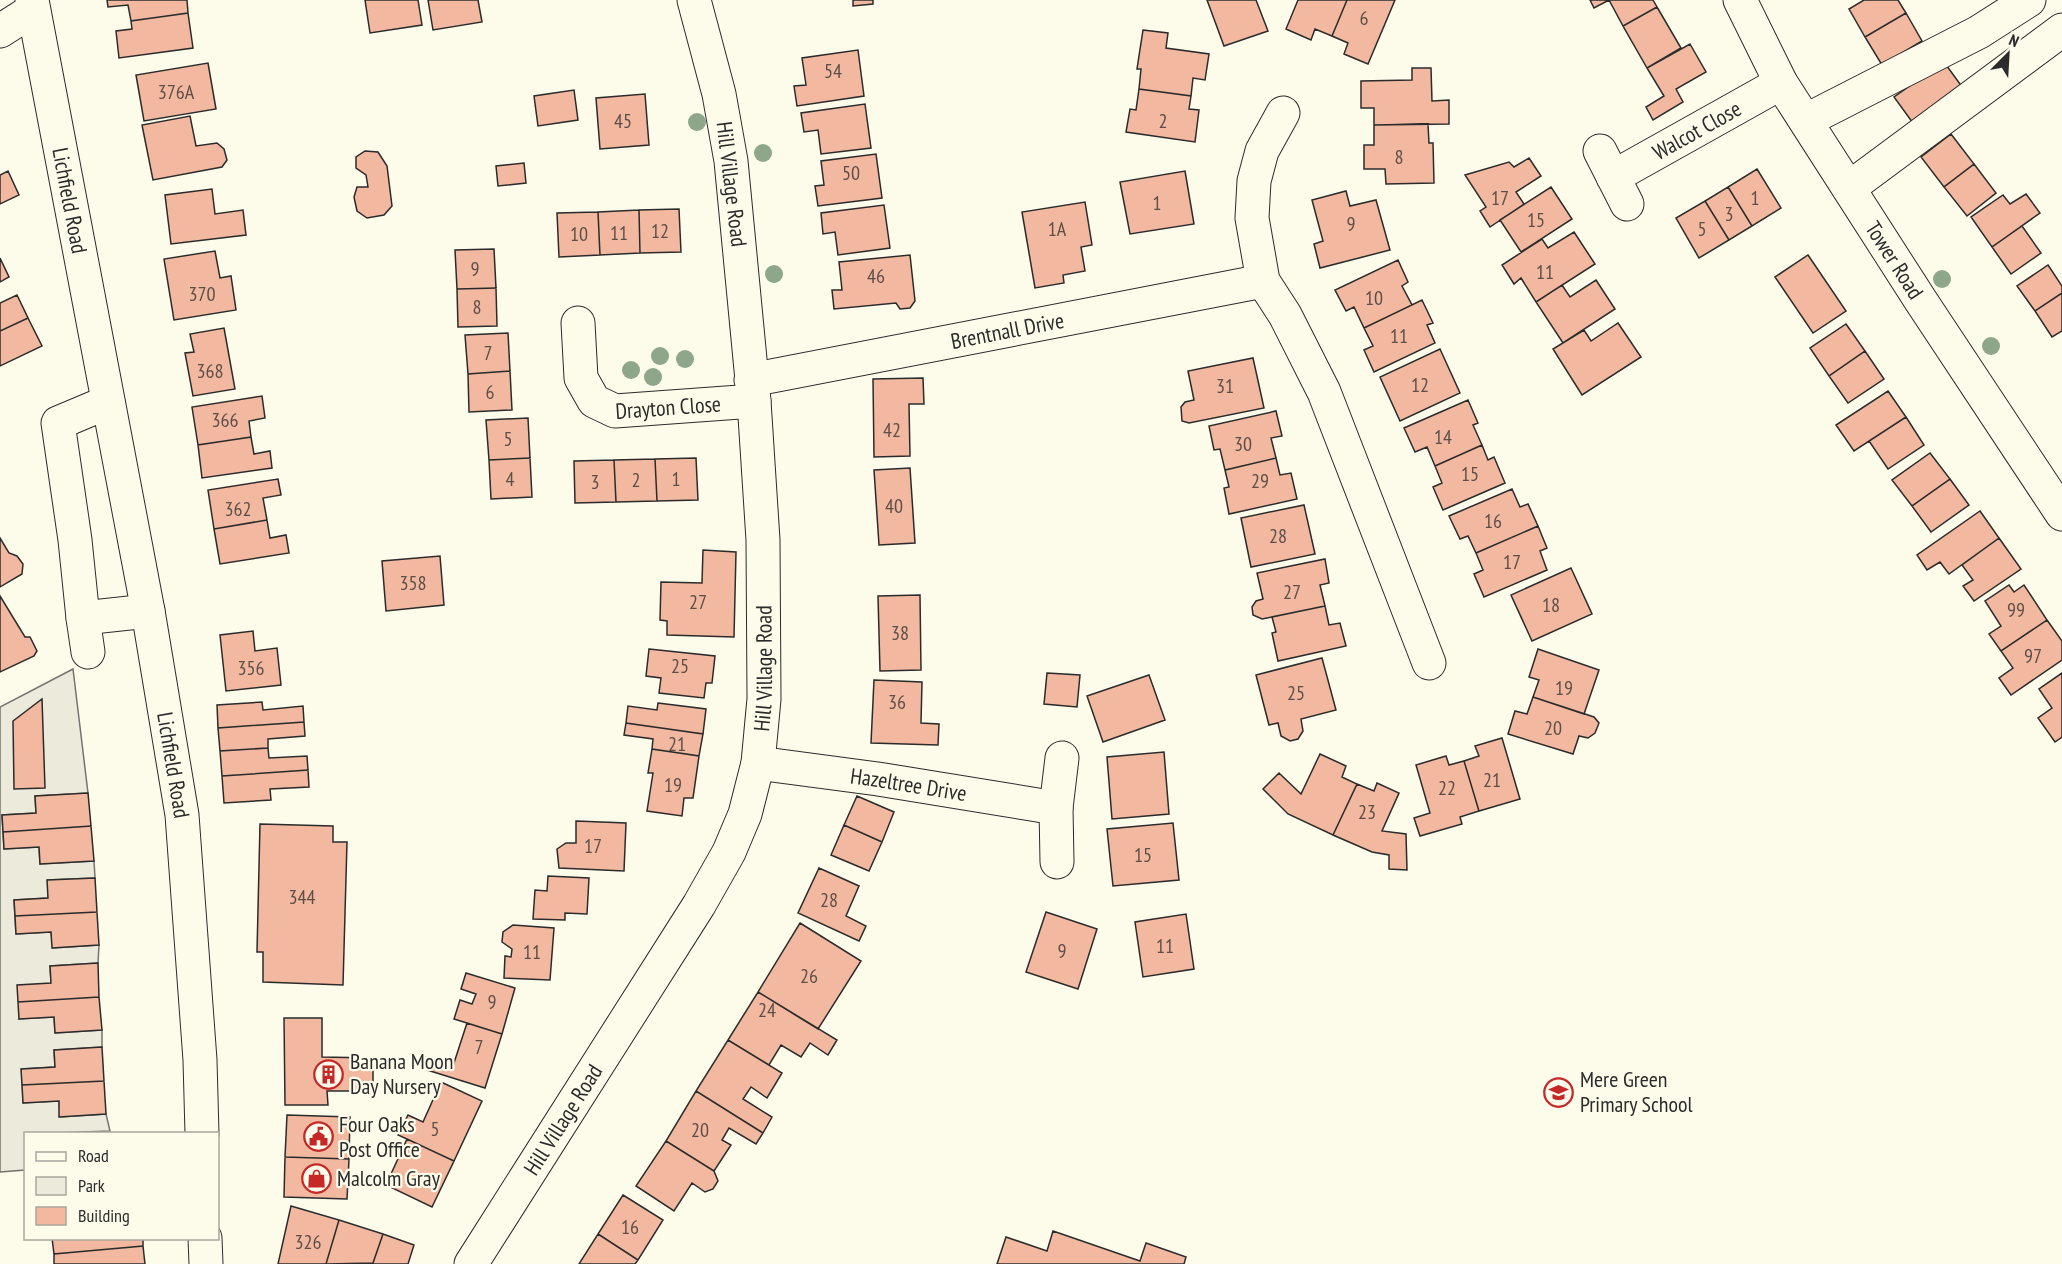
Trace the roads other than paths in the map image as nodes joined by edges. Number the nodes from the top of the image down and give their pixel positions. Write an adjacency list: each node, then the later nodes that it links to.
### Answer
1 (694, 0): 14 (street, Hill Village Road)
2 (1740, 0): 7 (street, Tower Road)
3 (2029, 0): 9 (street)
4 (33, 5): 6 (street); 15 (street, Lichfield Road)
5 (2062, 30): 11 (street)
6 (0, 31)
7 (1781, 82): 9 (street, Tower Road); 10 (street, Walcot Close)
8 (1283, 113): 12 (street)
9 (1807, 120): 11 (street, Tower Road)
10 (1613, 177)
11 (1849, 188): 16 (street, Tower Road)
12 (1263, 281): 14 (street, Brentnall Drive); 20 (street)
13 (578, 323): 14 (street, Drayton Close)
14 (753, 390): 22 (street, Hill Village Road)
15 (108, 402): 17 (street, Lichfield Road); 18 (street)
16 (2062, 514)
17 (148, 611): 18 (street); 25 (street, Lichfield Road)
18 (83, 618): 19 (street)
19 (88, 652)
20 (1429, 663)
21 (1062, 759): 23 (street)
22 (758, 763): 23 (street, Hazeltree Drive); 28 (street, Hill Village Road)
23 (1056, 808): 24 (street)
24 (1057, 862)
25 (202, 1132)
26 (205, 1240): 27 (street)
27 (206, 1264)
28 (471, 1264)

